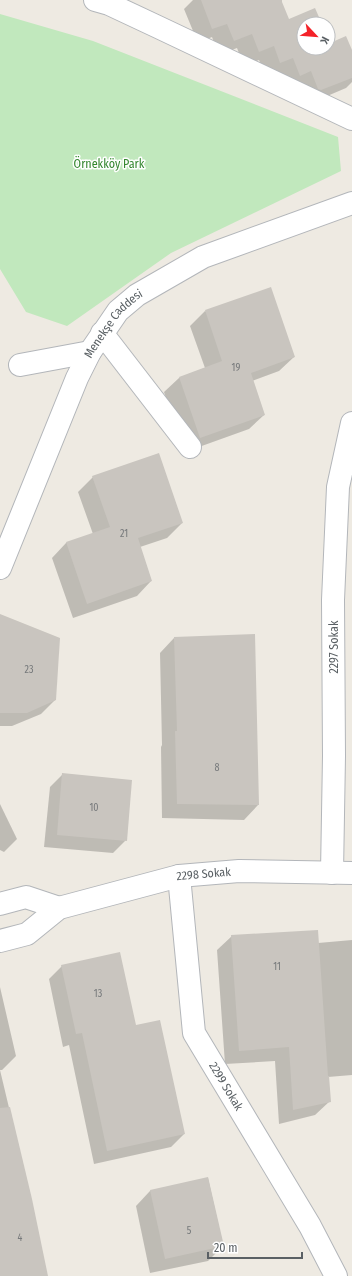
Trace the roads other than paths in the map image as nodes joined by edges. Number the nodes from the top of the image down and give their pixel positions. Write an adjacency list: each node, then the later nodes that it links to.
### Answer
1 (107, 1): 2 (street)
2 (352, 119)
3 (352, 203): 4 (street, Menekşe Caddesi)
4 (102, 333): 5 (street, Menekşe Caddesi); 8 (street)
5 (90, 352): 6 (street); 9 (street, Menekşe Caddesi)
6 (20, 365)
7 (352, 423): 10 (street, 2297 Sokak)
8 (190, 447)
9 (0, 568)
10 (343, 756): 11 (street, 2297 Sokak)
11 (342, 873): 12 (street, 2298 Sokak)
12 (179, 876): 14 (street, 2298 Sokak); 16 (street, 2299 Sokak)
13 (0, 904): 14 (street)
14 (59, 908): 15 (street, 2298 Sokak)
15 (0, 940)
16 (336, 1276)

